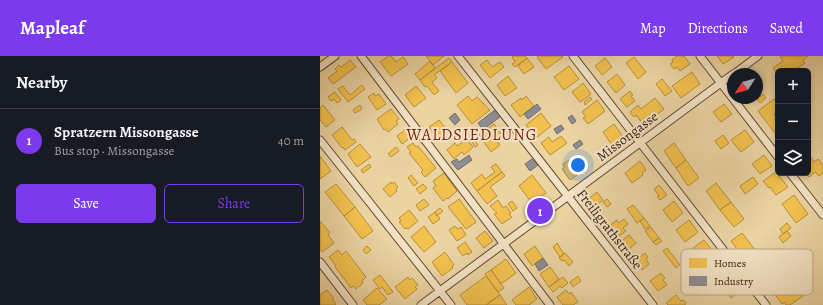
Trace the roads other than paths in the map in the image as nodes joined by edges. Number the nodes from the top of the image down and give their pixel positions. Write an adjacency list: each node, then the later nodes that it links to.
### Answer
1 (335, 56): 7 (street)
2 (362, 56): 17 (street)
3 (458, 56): 15 (street, Freiligrathstraße)
4 (573, 56): 12 (street)
5 (700, 56): 10 (street)
6 (758, 56): 8 (street, Missongasse)
7 (320, 67)
8 (741, 68)
9 (727, 78): 10 (street, Missongasse)
10 (721, 83): 12 (street, Missongasse); 13 (street)
11 (320, 140): 20 (street)
12 (640, 142): 15 (street, Missongasse); 18 (street)
13 (775, 153)
14 (792, 176): 16 (street)
15 (568, 196): 17 (street, Missongasse); 26 (street, Freiligrathstraße)
16 (823, 215)
17 (505, 244): 20 (street, Missongasse); 25 (street)
18 (723, 249)
19 (320, 262): 22 (street)
20 (440, 291): 23 (street, Missongasse); 24 (street)
21 (758, 295): 27 (street)
22 (353, 305)
23 (421, 305)
24 (451, 305)
25 (550, 305)
26 (653, 305)
27 (766, 305)

